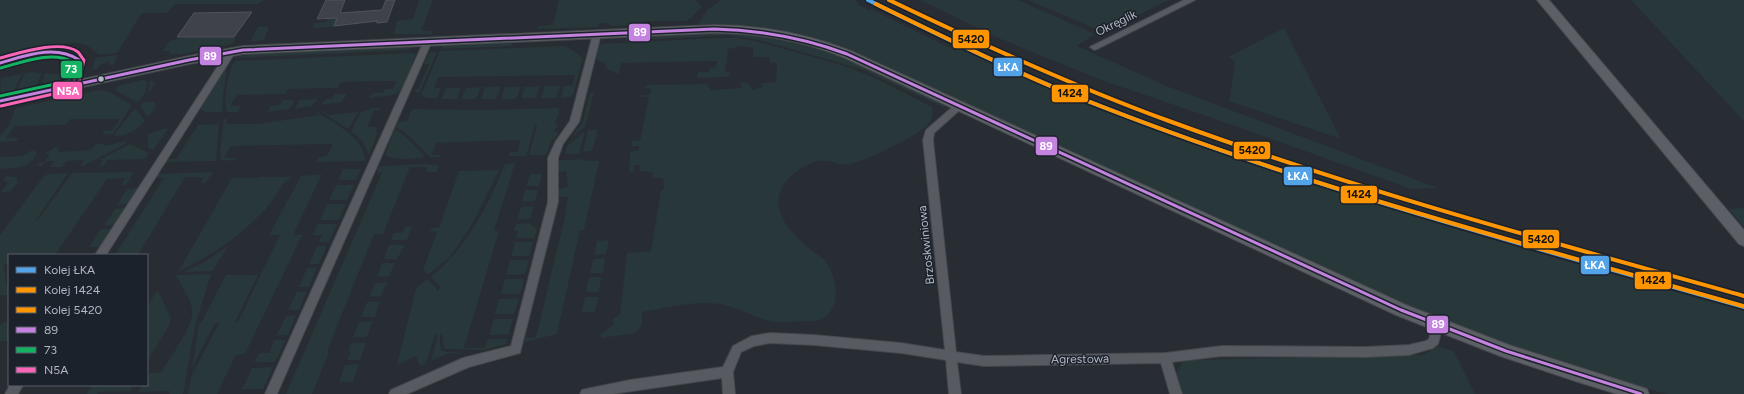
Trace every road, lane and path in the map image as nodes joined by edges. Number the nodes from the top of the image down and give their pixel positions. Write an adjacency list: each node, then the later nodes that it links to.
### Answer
1 (1191, 0): 5 (street, Okręglik)
2 (1543, 0): 9 (street)
3 (597, 34): 4 (street); 8 (street); 16 (street)
4 (428, 41): 6 (street); 15 (street)
5 (1094, 46)
6 (232, 51): 7 (street); 10 (street)
7 (2, 102)
8 (959, 106): 11 (street); 12 (street, Brzoskwiniowa)
9 (1744, 240)
10 (101, 254)
11 (1437, 325): 13 (street, Agrestowa); 21 (street)
12 (950, 356): 13 (street, Agrestowa); 14 (street, Agrestowa); 19 (street, Brzoskwiniowa)
13 (1165, 358): 20 (street)
14 (727, 372): 17 (street); 18 (street)
15 (271, 394)
16 (395, 394)
17 (586, 394)
18 (730, 394)
19 (955, 394)
20 (1176, 394)
21 (1641, 394)

